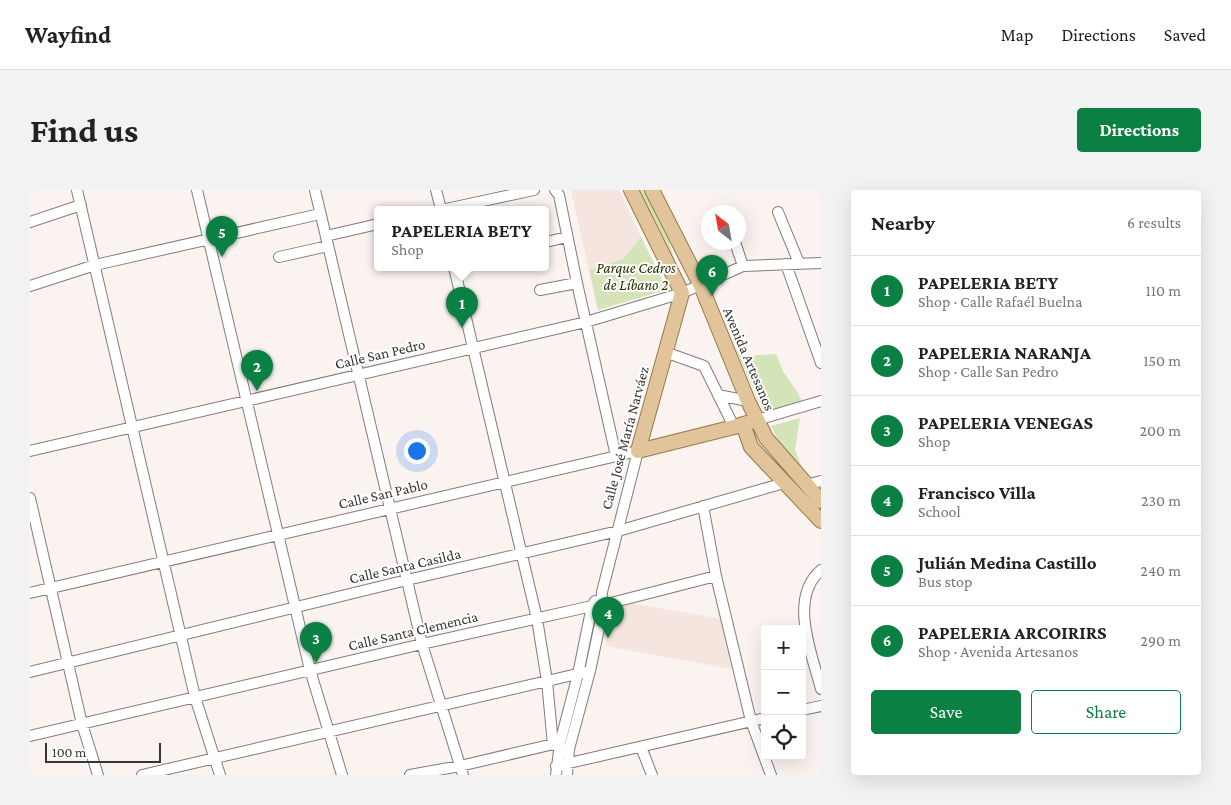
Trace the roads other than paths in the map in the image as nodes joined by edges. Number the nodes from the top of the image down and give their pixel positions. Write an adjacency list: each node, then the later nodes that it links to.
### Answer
1 (77, 190): 9 (street)
2 (197, 190): 17 (street)
3 (315, 190): 13 (street)
4 (436, 190): 10 (street)
5 (534, 190): 11 (street)
6 (555, 190): 16 (street)
7 (631, 190): 32 (main road)
8 (652, 190): 30 (main road, Avenida Artesanos)
9 (81, 204): 14 (street); 25 (street)
10 (440, 206)
11 (460, 206)
12 (778, 212): 22 (street)
13 (320, 214): 17 (street); 18 (street)
14 (30, 222)
15 (374, 225): 18 (street)
16 (567, 237): 19 (street); 28 (street)
17 (209, 240): 25 (street); 39 (street)
18 (327, 241): 21 (street); 37 (street)
19 (549, 241)
20 (738, 250): 26 (street)
21 (279, 257)
22 (799, 263): 23 (street, Calle San Pedro); 24 (street, Calle San Pedro)
23 (821, 263)
24 (786, 264): 26 (street, Calle San Pedro); 36 (street)
25 (95, 265): 29 (street); 44 (street)
26 (744, 266): 30 (street, Calle San Pedro)
27 (455, 271): 34 (street)
28 (577, 283): 31 (street); 33 (street)
29 (30, 286)
30 (700, 286): 32 (street, Calle San Pedro); 40 (main road, Avenida Artesanos)
31 (540, 290)
32 (682, 293): 33 (street, Calle San Pedro); 35 (main road, Calle José María Narváez)
33 (586, 322): 34 (street, Calle San Pedro); 47 (street)
34 (474, 348): 37 (street, Calle San Pedro); 49 (street)
35 (665, 352): 38 (street); 46 (main road, Calle José María Narváez)
36 (821, 363)
37 (358, 374): 39 (street, Calle San Pedro); 55 (street)
38 (718, 394): 40 (street); 43 (street)
39 (246, 401): 44 (street, Calle San Pedro); 58 (street)
40 (748, 401): 42 (main road, Avenida Artesanos)
41 (821, 402): 42 (street)
42 (757, 420): 43 (main road, Calle San Pablo); 51 (main road, Avenida Artesanos)
43 (738, 426): 46 (main road, Calle San Pablo); 50 (main road)
44 (134, 427): 45 (street, Calle San Pedro); 60 (street)
45 (30, 451)
46 (638, 451): 47 (street, Calle San Pablo); 57 (street, Calle José María Narváez)
47 (616, 456): 49 (street, Calle San Pablo)
48 (821, 481): 51 (street)
49 (505, 482): 55 (street, Calle San Pablo); 59 (street)
50 (784, 483): 54 (street, Calle Santa Casilda); 56 (main road)
51 (806, 485): 53 (main road, Avenida Artesanos)
52 (30, 498): 64 (street)
53 (821, 501)
54 (703, 506): 57 (street, Calle Santa Casilda); 62 (street)
55 (390, 509): 58 (street, Calle San Pablo); 63 (street)
56 (821, 521)
57 (618, 531): 59 (street, Calle Santa Casilda); 65 (street, Calle José María Narváez)
58 (277, 536): 60 (street, Calle San Pablo); 69 (street)
59 (522, 554): 63 (street, Calle Santa Casilda); 70 (street)
60 (164, 562): 64 (street, Calle San Pablo); 71 (street)
61 (821, 570): 79 (street)
62 (716, 576): 67 (street, Calle Santa Clemencia); 85 (street)
63 (407, 580): 69 (street, Calle Santa Casilda); 72 (street)
64 (51, 588): 66 (street, Calle San Pablo); 73 (street)
65 (602, 592): 67 (street, Calle José María Narváez); 68 (street, Calle José María Narváez)
66 (30, 593)
67 (603, 605): 68 (street, Calle Santa Clemencia); 75 (street, Calle José María Narváez)
68 (592, 606): 70 (street, Calle Santa Clemencia); 77 (street, Calle José María Narváez)
69 (295, 607): 71 (street, Calle Santa Casilda); 74 (street)
70 (537, 619): 72 (street, Calle Santa Clemencia); 78 (street)
71 (181, 635): 73 (street, Calle Santa Casilda); 80 (street)
72 (422, 644): 74 (street, Calle Santa Clemencia); 81 (street)
73 (68, 663): 76 (street, Calle Santa Casilda); 86 (street)
74 (310, 670): 80 (street, Calle Santa Clemencia); 87 (street)
75 (590, 671): 77 (street); 91 (street, Calle José María Narváez)
76 (30, 672)
77 (578, 674): 78 (street); 89 (street, Calle José María Narváez)
78 (547, 681): 81 (street); 89 (street)
79 (821, 689)
80 (196, 697): 86 (street, Calle Santa Clemencia); 92 (street)
81 (441, 706): 87 (street); 94 (street)
82 (821, 706): 83 (street)
83 (806, 709)
84 (761, 719): 85 (street)
85 (751, 722): 90 (street); 102 (street)
86 (82, 724): 88 (street, Calle Santa Clemencia); 95 (street)
87 (329, 732): 92 (street); 98 (street)
88 (30, 736)
89 (556, 744): 91 (street); 93 (street, Calle José María Narváez); 94 (street)
90 (641, 746): 93 (street); 101 (street)
91 (569, 749): 93 (street, Calle José María Narváez)
92 (214, 758): 96 (street); 97 (street)
93 (560, 768): 100 (street, Calle José María Narváez)
94 (461, 770): 99 (street)
95 (98, 775)
96 (142, 775)
97 (220, 775)
98 (342, 775)
99 (410, 775)
100 (566, 775)
101 (652, 775)
102 (771, 775)

